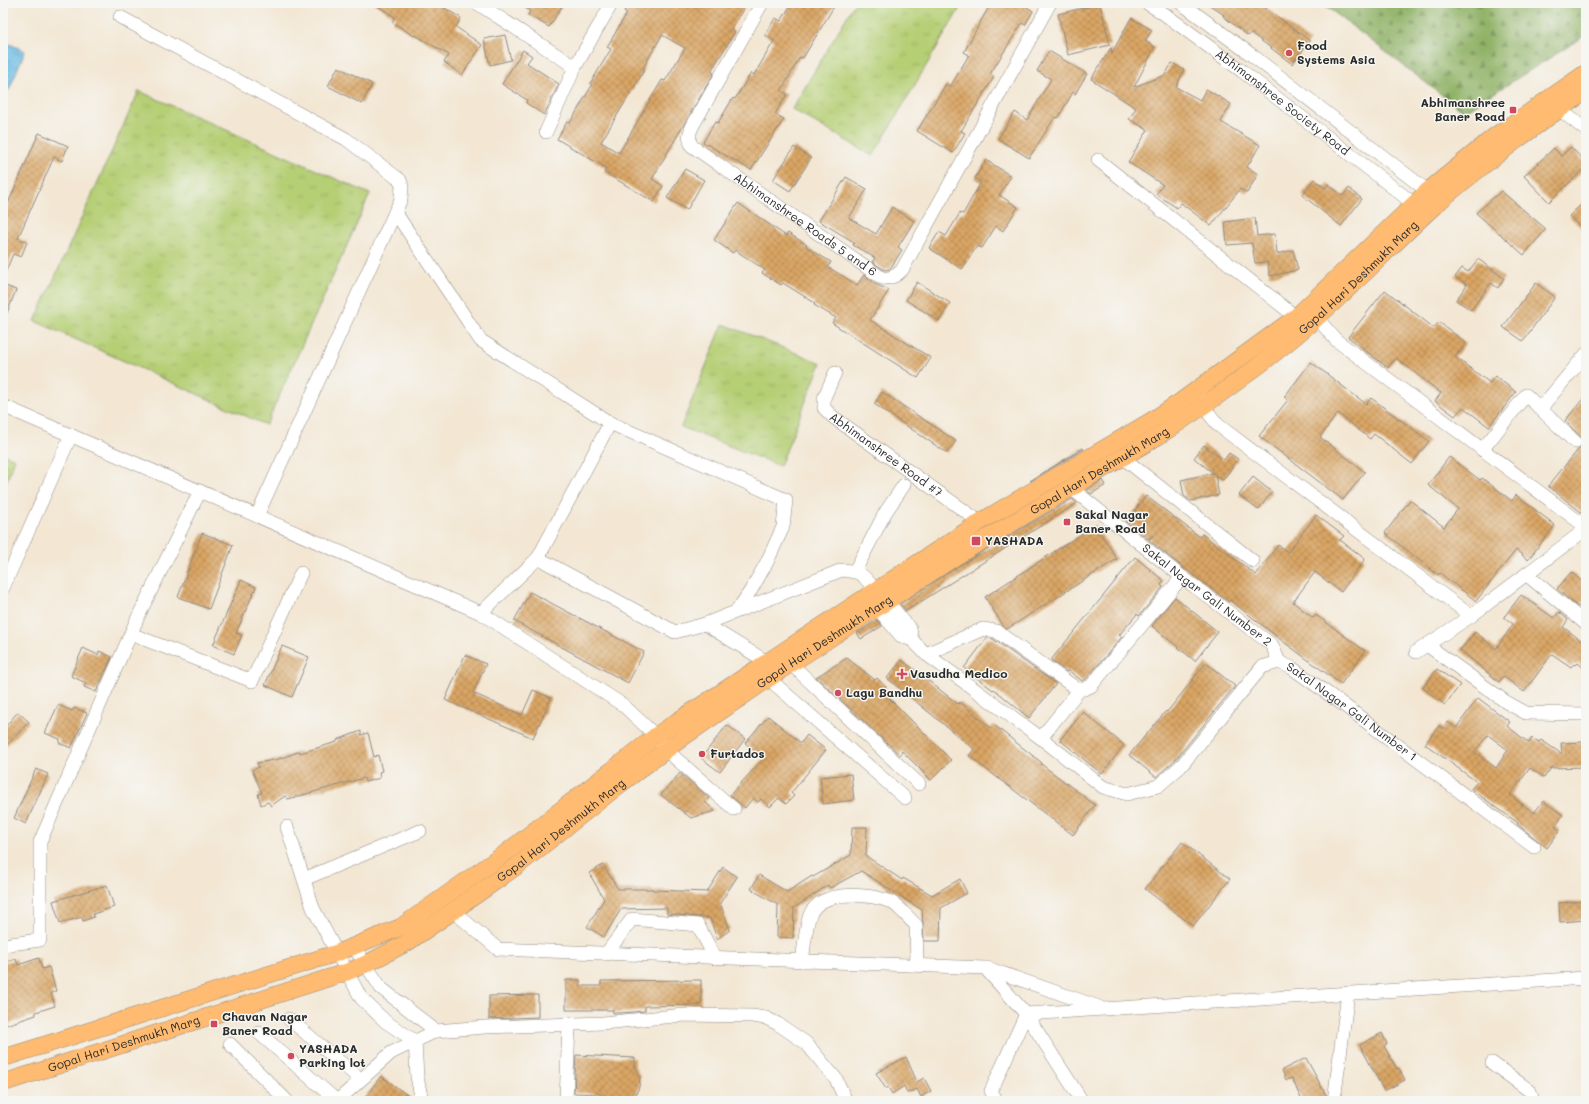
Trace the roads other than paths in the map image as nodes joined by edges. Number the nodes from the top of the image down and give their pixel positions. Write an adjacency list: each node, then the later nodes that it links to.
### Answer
1 (477, 3): 8 (street)
2 (612, 3): 8 (street)
3 (762, 3): 4 (street, Abhimanshree Roads 5 and 6)
4 (1050, 3)
5 (1147, 3): 16 (street, Abhimanshree Society Road)
6 (1181, 3): 15 (street, Abhimanshree Society Road)
7 (120, 16): 17 (street)
8 (575, 67): 13 (street)
9 (1586, 73): 15 (main road, Gopal Hari Deshmukh Marg)
10 (1586, 91): 11 (main road, Gopal Hari Deshmukh Marg)
11 (1559, 109): 12 (street); 15 (main road, Gopal Hari Deshmukh Marg)
12 (1586, 130)
13 (546, 132)
14 (1098, 160): 18 (street)
15 (1434, 196): 16 (main road, Gopal Hari Deshmukh Marg)
16 (1421, 209): 18 (main road, Gopal Hari Deshmukh Marg); 19 (main road, Gopal Hari Deshmukh Marg)
17 (395, 212): 26 (street); 34 (street)
18 (1296, 317): 22 (main road, Gopal Hari Deshmukh Marg)
19 (1317, 318): 24 (main road, Gopal Hari Deshmukh Marg); 29 (street)
20 (1586, 354): 25 (street)
21 (835, 373): 35 (street, Abhimanshree Road #7)
22 (1197, 390): 24 (street); 35 (main road, Gopal Hari Deshmukh Marg)
23 (3, 406): 27 (street)
24 (1203, 406): 30 (main road, Gopal Hari Deshmukh Marg); 47 (street)
25 (1540, 409): 28 (street); 29 (street)
26 (610, 423): 37 (street); 45 (street)
27 (71, 435): 33 (street); 43 (street)
28 (1575, 442)
29 (1482, 450): 36 (street)
30 (1122, 457): 32 (main road, Gopal Hari Deshmukh Marg); 38 (street)
31 (904, 485): 39 (street)
32 (1071, 488): 42 (street, Sakal Nagar Gali Number 2); 44 (main road, Gopal Hari Deshmukh Marg)
33 (200, 491): 34 (street); 50 (street)
34 (257, 516): 46 (street)
35 (980, 522): 44 (main road, Gopal Hari Deshmukh Marg)
36 (1586, 528): 41 (street)
37 (538, 558): 46 (street); 48 (street)
38 (1253, 561)
39 (855, 571): 44 (street); 45 (street)
40 (301, 573): 50 (street)
41 (1526, 574): 47 (street); 49 (street)
42 (1182, 577): 53 (street, Sakal Nagar Gali Number 2); 56 (street)
43 (3, 588)
44 (880, 600): 51 (street, Sakal Nagar Gali Number 1); 52 (main road, Gopal Hari Deshmukh Marg); 54 (main road, Gopal Hari Deshmukh Marg)
45 (737, 611): 48 (street)
46 (481, 613): 58 (street)
47 (1471, 616): 57 (street)
48 (705, 624): 52 (street)
49 (1586, 624)
50 (131, 634): 69 (street)
51 (926, 654): 56 (street); 59 (street, Sakal Nagar Gali Number 1)
52 (766, 662): 58 (main road, Gopal Hari Deshmukh Marg)
53 (1279, 662): 59 (street, Sakal Nagar Gali Number 1); 66 (street, Sakal Nagar Gali Number 1)
54 (791, 664): 55 (main road, Gopal Hari Deshmukh Marg); 61 (street)
55 (769, 679): 60 (main road, Gopal Hari Deshmukh Marg); 62 (street)
56 (1080, 689): 59 (street)
57 (1586, 714)
58 (656, 736): 60 (street); 70 (main road, Gopal Hari Deshmukh Marg)
59 (1041, 738)
60 (666, 750): 63 (street); 68 (main road, Gopal Hari Deshmukh Marg)
61 (919, 784)
62 (905, 798)
63 (734, 809)
64 (287, 827): 67 (street)
65 (420, 831): 67 (street)
66 (1534, 847)
67 (304, 879): 71 (street)
68 (453, 911): 72 (street); 75 (main road, Gopal Hari Deshmukh Marg)
69 (3, 945)
70 (354, 947): 71 (main road, Gopal Hari Deshmukh Marg); 75 (street)
71 (337, 953): 78 (street); 89 (main road, Gopal Hari Deshmukh Marg)
72 (606, 954): 73 (street); 73 (street)
73 (715, 958): 74 (street)
74 (802, 961): 76 (street); 76 (street)
75 (366, 964): 78 (main road, Gopal Hari Deshmukh Marg); 85 (street)
76 (917, 965): 77 (street)
77 (985, 968): 81 (street); 82 (street)
78 (347, 972): 87 (street); 92 (main road, Gopal Hari Deshmukh Marg)
79 (1586, 978): 80 (street)
80 (1348, 993): 81 (street); 100 (street)
81 (1104, 1009): 82 (street)
82 (1026, 1014): 98 (street); 99 (street)
83 (289, 1019): 91 (street)
84 (569, 1024): 85 (street); 96 (street); 97 (street)
85 (436, 1031): 87 (street)
86 (259, 1033): 94 (street)
87 (415, 1041): 91 (street); 95 (street)
88 (230, 1044): 93 (street)
89 (3, 1058)
90 (1492, 1063): 101 (street)
91 (360, 1079): 94 (street)
92 (3, 1083)
93 (287, 1101)
94 (337, 1101)
95 (422, 1101)
96 (566, 1101)
97 (846, 1101)
98 (997, 1101)
99 (1082, 1101)
100 (1334, 1101)
101 (1533, 1101)

